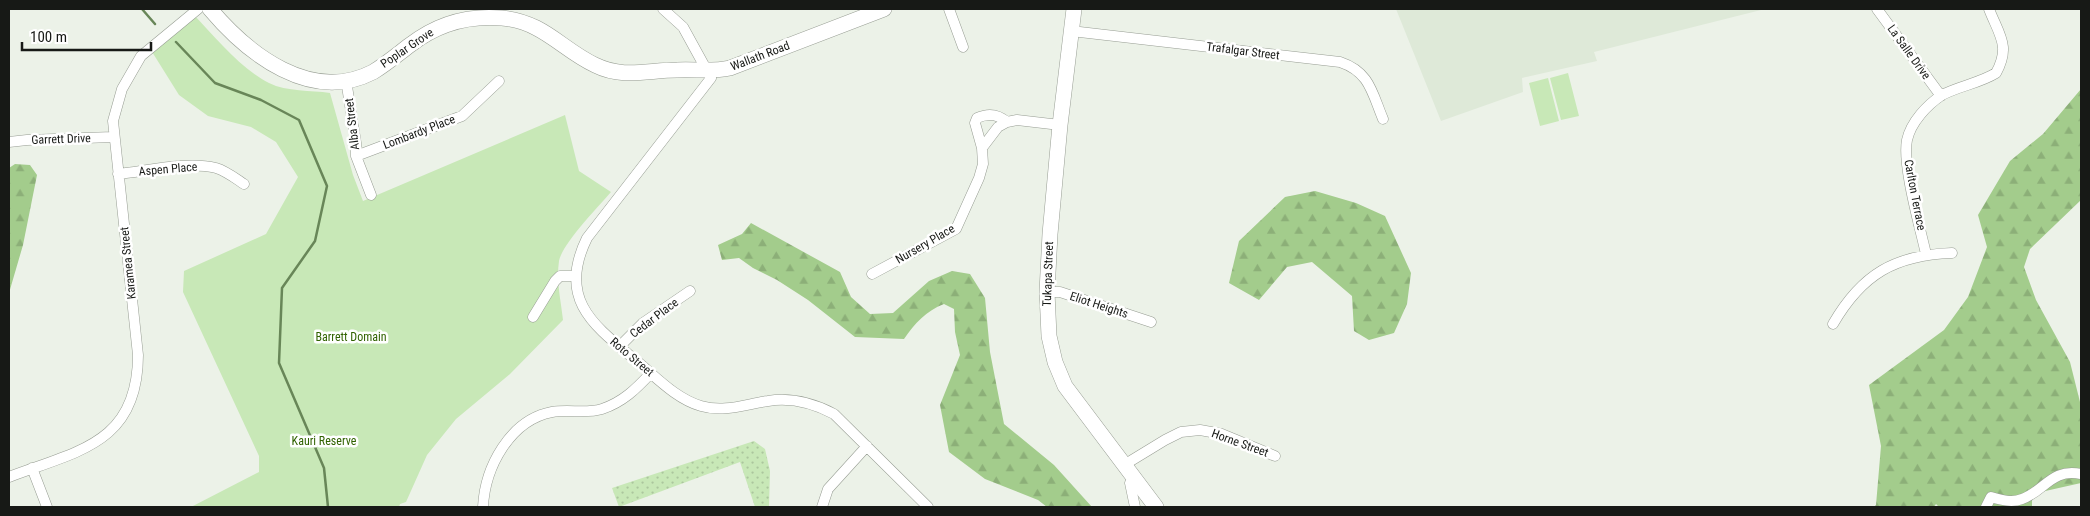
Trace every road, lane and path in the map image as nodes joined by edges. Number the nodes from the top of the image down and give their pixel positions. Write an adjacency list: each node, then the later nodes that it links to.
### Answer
1 (198, 9): 18 (street, Karamea Street)
2 (210, 9): 12 (street, Poplar Grove)
3 (663, 9): 11 (street)
4 (884, 9): 11 (street, Wallath Road)
5 (949, 9): 10 (street)
6 (1074, 9): 9 (street, Tukapa Street)
7 (1877, 9): 14 (street, La Salle Drive)
8 (1989, 9): 14 (street, Carlton Terrace)
9 (1071, 31): 15 (street, Trafalgar Street); 17 (street, Tukapa Street)
10 (963, 47)
11 (706, 70): 12 (street, Poplar Grove); 28 (street, Roto Street)
12 (346, 80): 21 (street, Alba Street)
13 (499, 81): 21 (street, Lombardy Place)
14 (1941, 96): 26 (street, Carlton Terrace)
15 (1383, 119)
16 (1007, 122): 17 (street, Nursery Place); 20 (street); 20 (street, Nursery Place)
17 (1060, 125): 30 (street, Tukapa Street)
18 (113, 137): 19 (street, Garrett Drive); 22 (street, Karamea Street)
19 (9, 142)
20 (982, 148): 27 (street, Nursery Place)
21 (356, 156): 24 (street, Alba Street)
22 (118, 174): 23 (street, Aspen Place); 39 (street, Karamea Street)
23 (244, 184)
24 (371, 195)
25 (1952, 253): 26 (street)
26 (1926, 254): 33 (street)
27 (872, 274)
28 (576, 276): 31 (street); 34 (street, Roto Street)
29 (690, 291): 34 (street, Cedar Place)
30 (1047, 292): 32 (street, Eliot Heights); 38 (street, Tukapa Street)
31 (532, 317)
32 (1151, 322)
33 (1833, 324)
34 (619, 347): 35 (street, Roto Street)
35 (651, 373): 36 (street, Roto Street); 44 (street)
36 (867, 446): 45 (street); 46 (street, Roto Street)
37 (1275, 456): 38 (street, Horne Street)
38 (1124, 465): 42 (street, Tukapa Street)
39 (32, 468): 41 (street, Karamea Street); 43 (street)
40 (2081, 474): 49 (street)
41 (9, 477)
42 (1135, 480): 47 (street); 48 (street, Tukapa Street)
43 (47, 507)
44 (483, 507)
45 (822, 507)
46 (928, 507)
47 (1135, 507)
48 (1156, 507)
49 (1986, 507)

